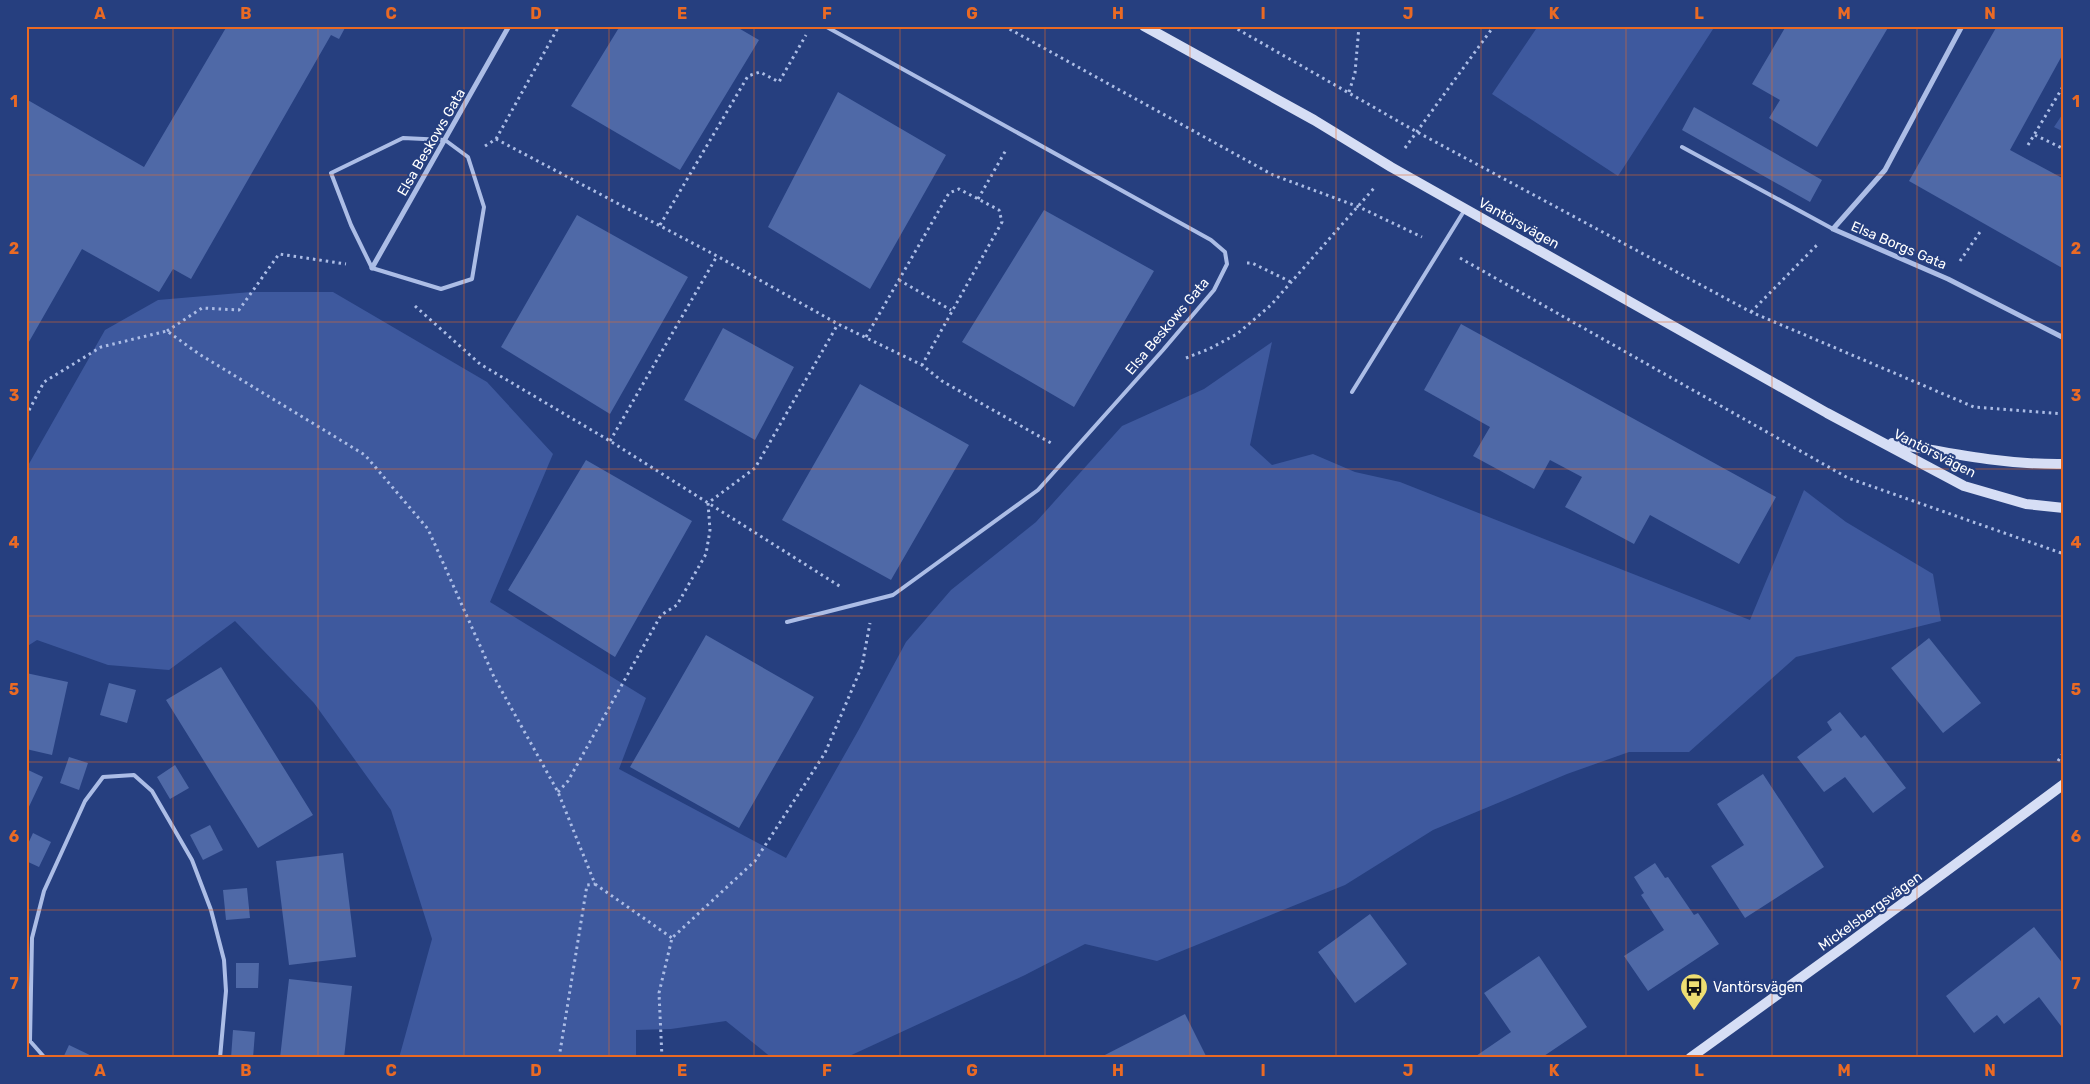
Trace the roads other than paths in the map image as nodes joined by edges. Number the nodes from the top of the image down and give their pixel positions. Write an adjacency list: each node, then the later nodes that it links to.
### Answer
1 (509, 26): 5 (street, Elsa Beskows Gata)
2 (826, 26): 15 (lane, Elsa Beskows Gata)
3 (1144, 26): 7 (street, Vantörsvägen)
4 (1962, 26): 8 (street, Elsa Borgs Gata)
5 (445, 140): 9 (street, Elsa Beskows Gata); 9 (lane); 9 (lane)
6 (1682, 147): 8 (lane)
7 (1465, 208): 11 (lane); 12 (street, Vantörsvägen)
8 (1833, 229): 10 (street, Elsa Borgs Gata)
9 (372, 268)
10 (2064, 338)
11 (1352, 392)
12 (1881, 441): 13 (street, Vantörsvägen); 14 (street, Vantörsvägen)
13 (2064, 464)
14 (2064, 508)
15 (788, 622)
16 (2064, 784): 20 (street, Mickelsbergsvägen)
17 (28, 1041): 18 (lane); 19 (lane)
18 (45, 1058)
19 (220, 1058)
20 (1690, 1058)

